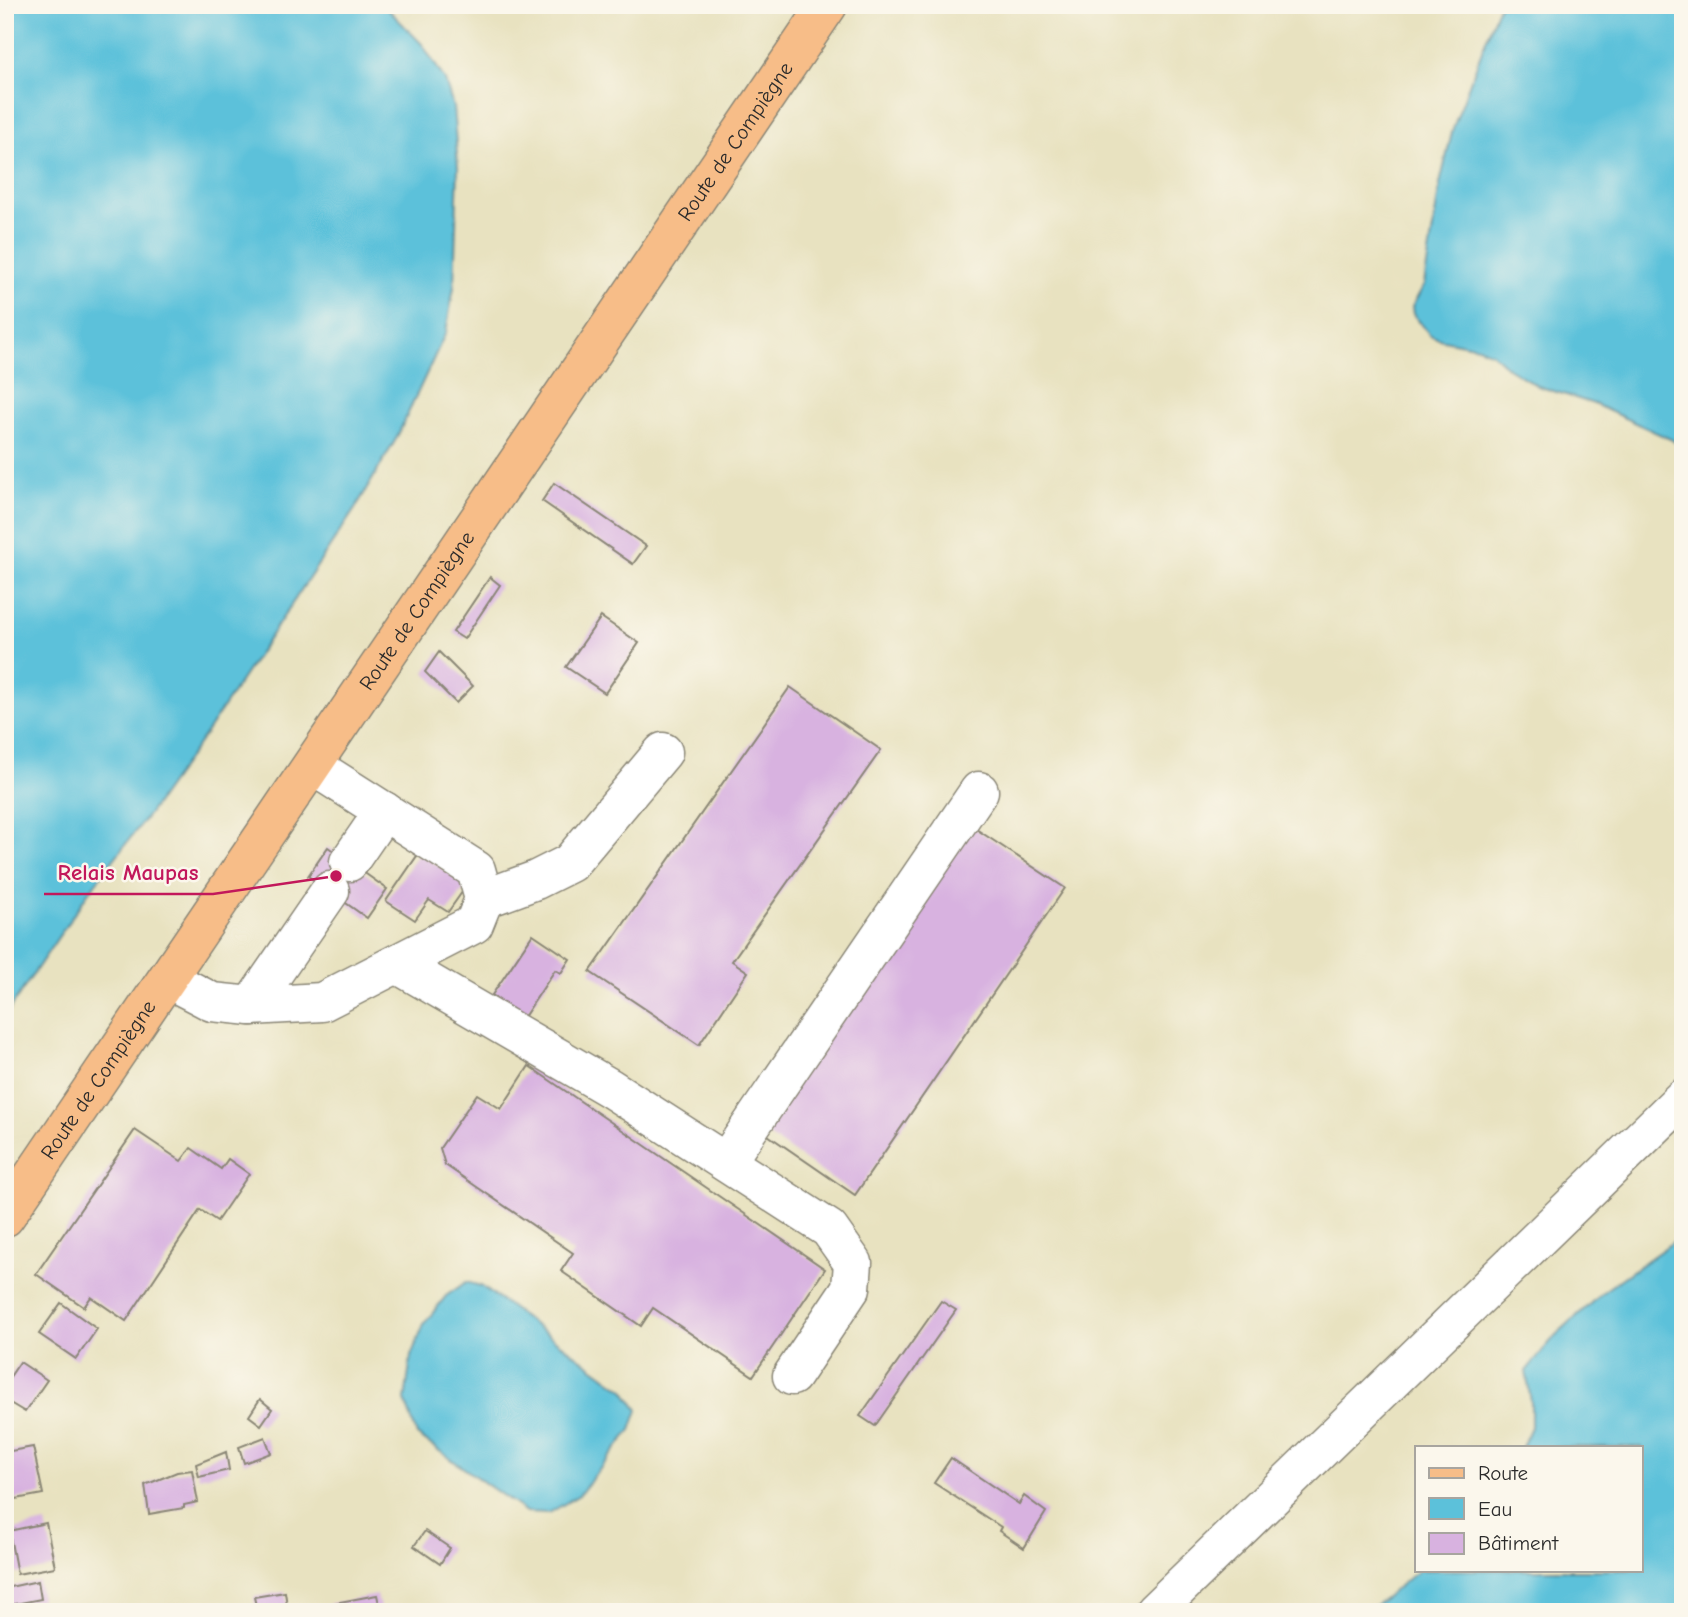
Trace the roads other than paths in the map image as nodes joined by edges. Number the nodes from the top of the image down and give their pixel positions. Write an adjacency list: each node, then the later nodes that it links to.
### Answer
1 (828, 5): 3 (main road, Route de Compiègne)
2 (663, 752): 6 (lane)
3 (313, 766): 5 (lane); 8 (main road, Route de Compiègne)
4 (979, 791): 11 (lane)
5 (384, 811): 6 (lane); 9 (lane)
6 (484, 900): 7 (lane)
7 (397, 964): 9 (lane); 11 (lane)
8 (168, 979): 9 (lane); 12 (main road, Route de Compiègne)
9 (251, 1006)
10 (1683, 1098): 14 (lane)
11 (726, 1162): 13 (lane)
12 (5, 1217)
13 (792, 1376)
14 (1154, 1612)

